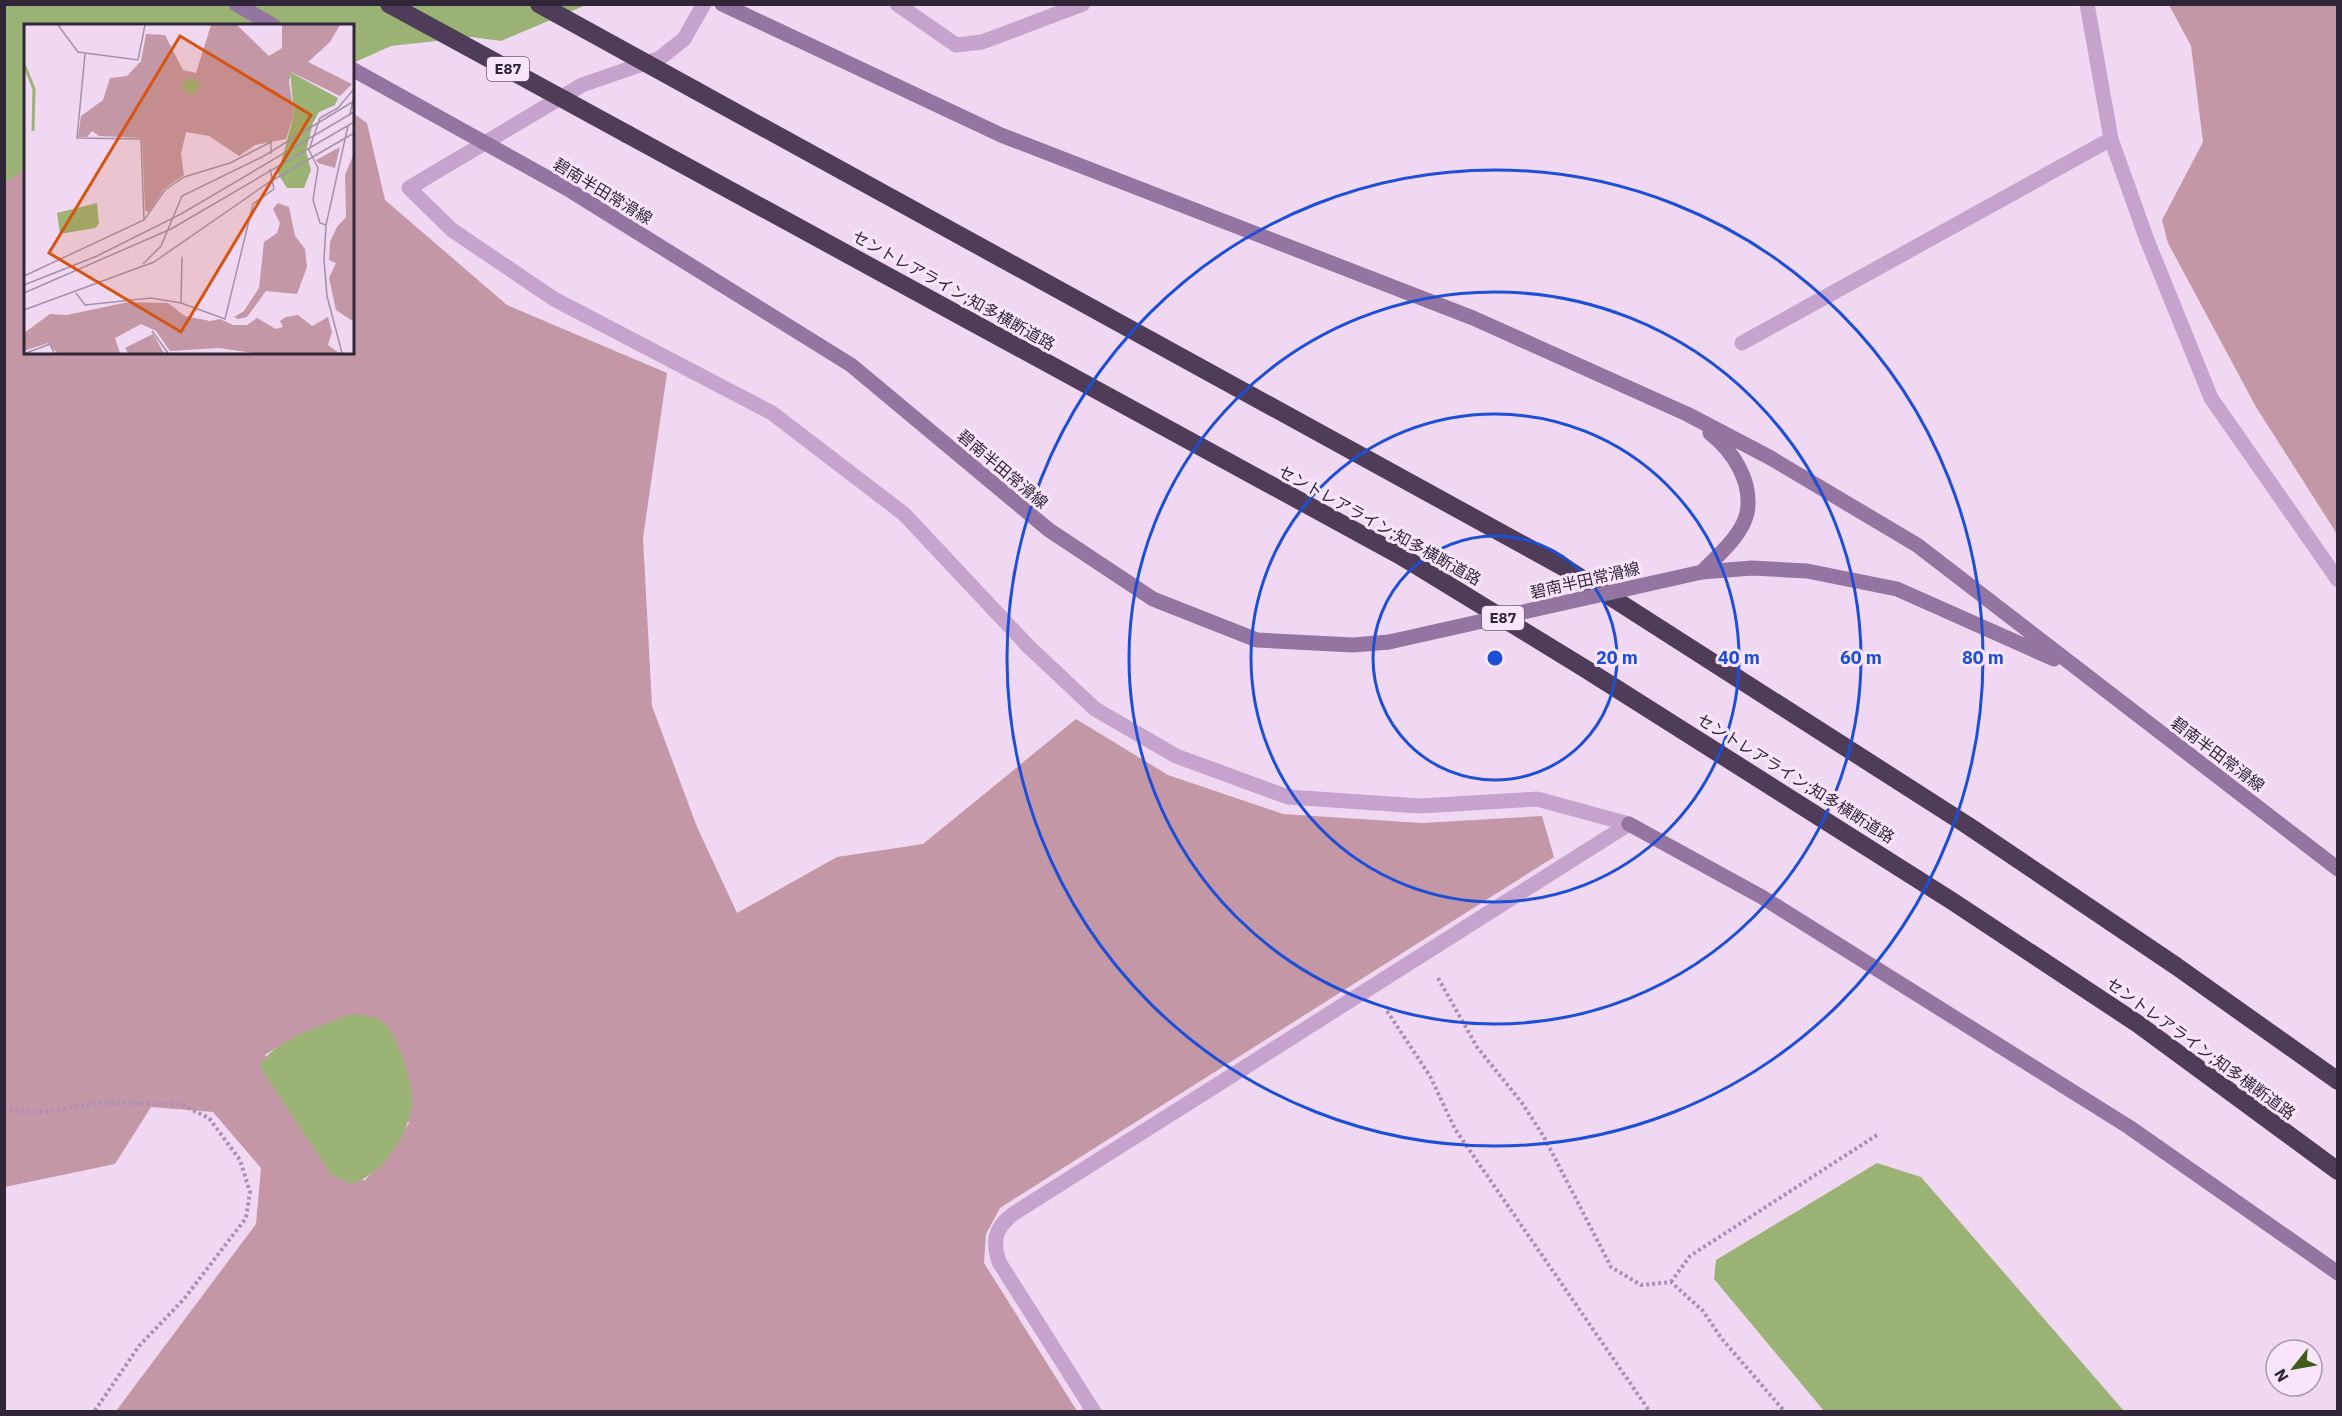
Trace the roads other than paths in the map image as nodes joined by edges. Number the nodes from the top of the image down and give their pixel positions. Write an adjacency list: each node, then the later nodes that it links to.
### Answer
1 (236, 4): 9 (main road)
2 (389, 4): 20 (highway, セントレアライン;知多横断道路 / E87, bridge)
3 (539, 4): 19 (highway, bridge)
4 (704, 4): 17 (street)
5 (722, 4): 13 (main road, 碧南半田常滑線)
6 (897, 4): 7 (street)
7 (1083, 4)
8 (2086, 4): 11 (street)
9 (271, 24)
10 (354, 70): 14 (main road, 碧南半田常滑線, bridge)
11 (2111, 139): 12 (street); 15 (street)
12 (1742, 343)
13 (1687, 414): 14 (main road, 碧南半田常滑線); 16 (main road, 碧南半田常滑線)
14 (1701, 572): 16 (main road, 碧南半田常滑線)
15 (2337, 580)
16 (2076, 669): 18 (main road, 碧南半田常滑線)
17 (1629, 824): 21 (main road); 22 (street)
18 (2337, 869)
19 (2337, 1081)
20 (2337, 1171)
21 (2337, 1273)
22 (1094, 1412)

